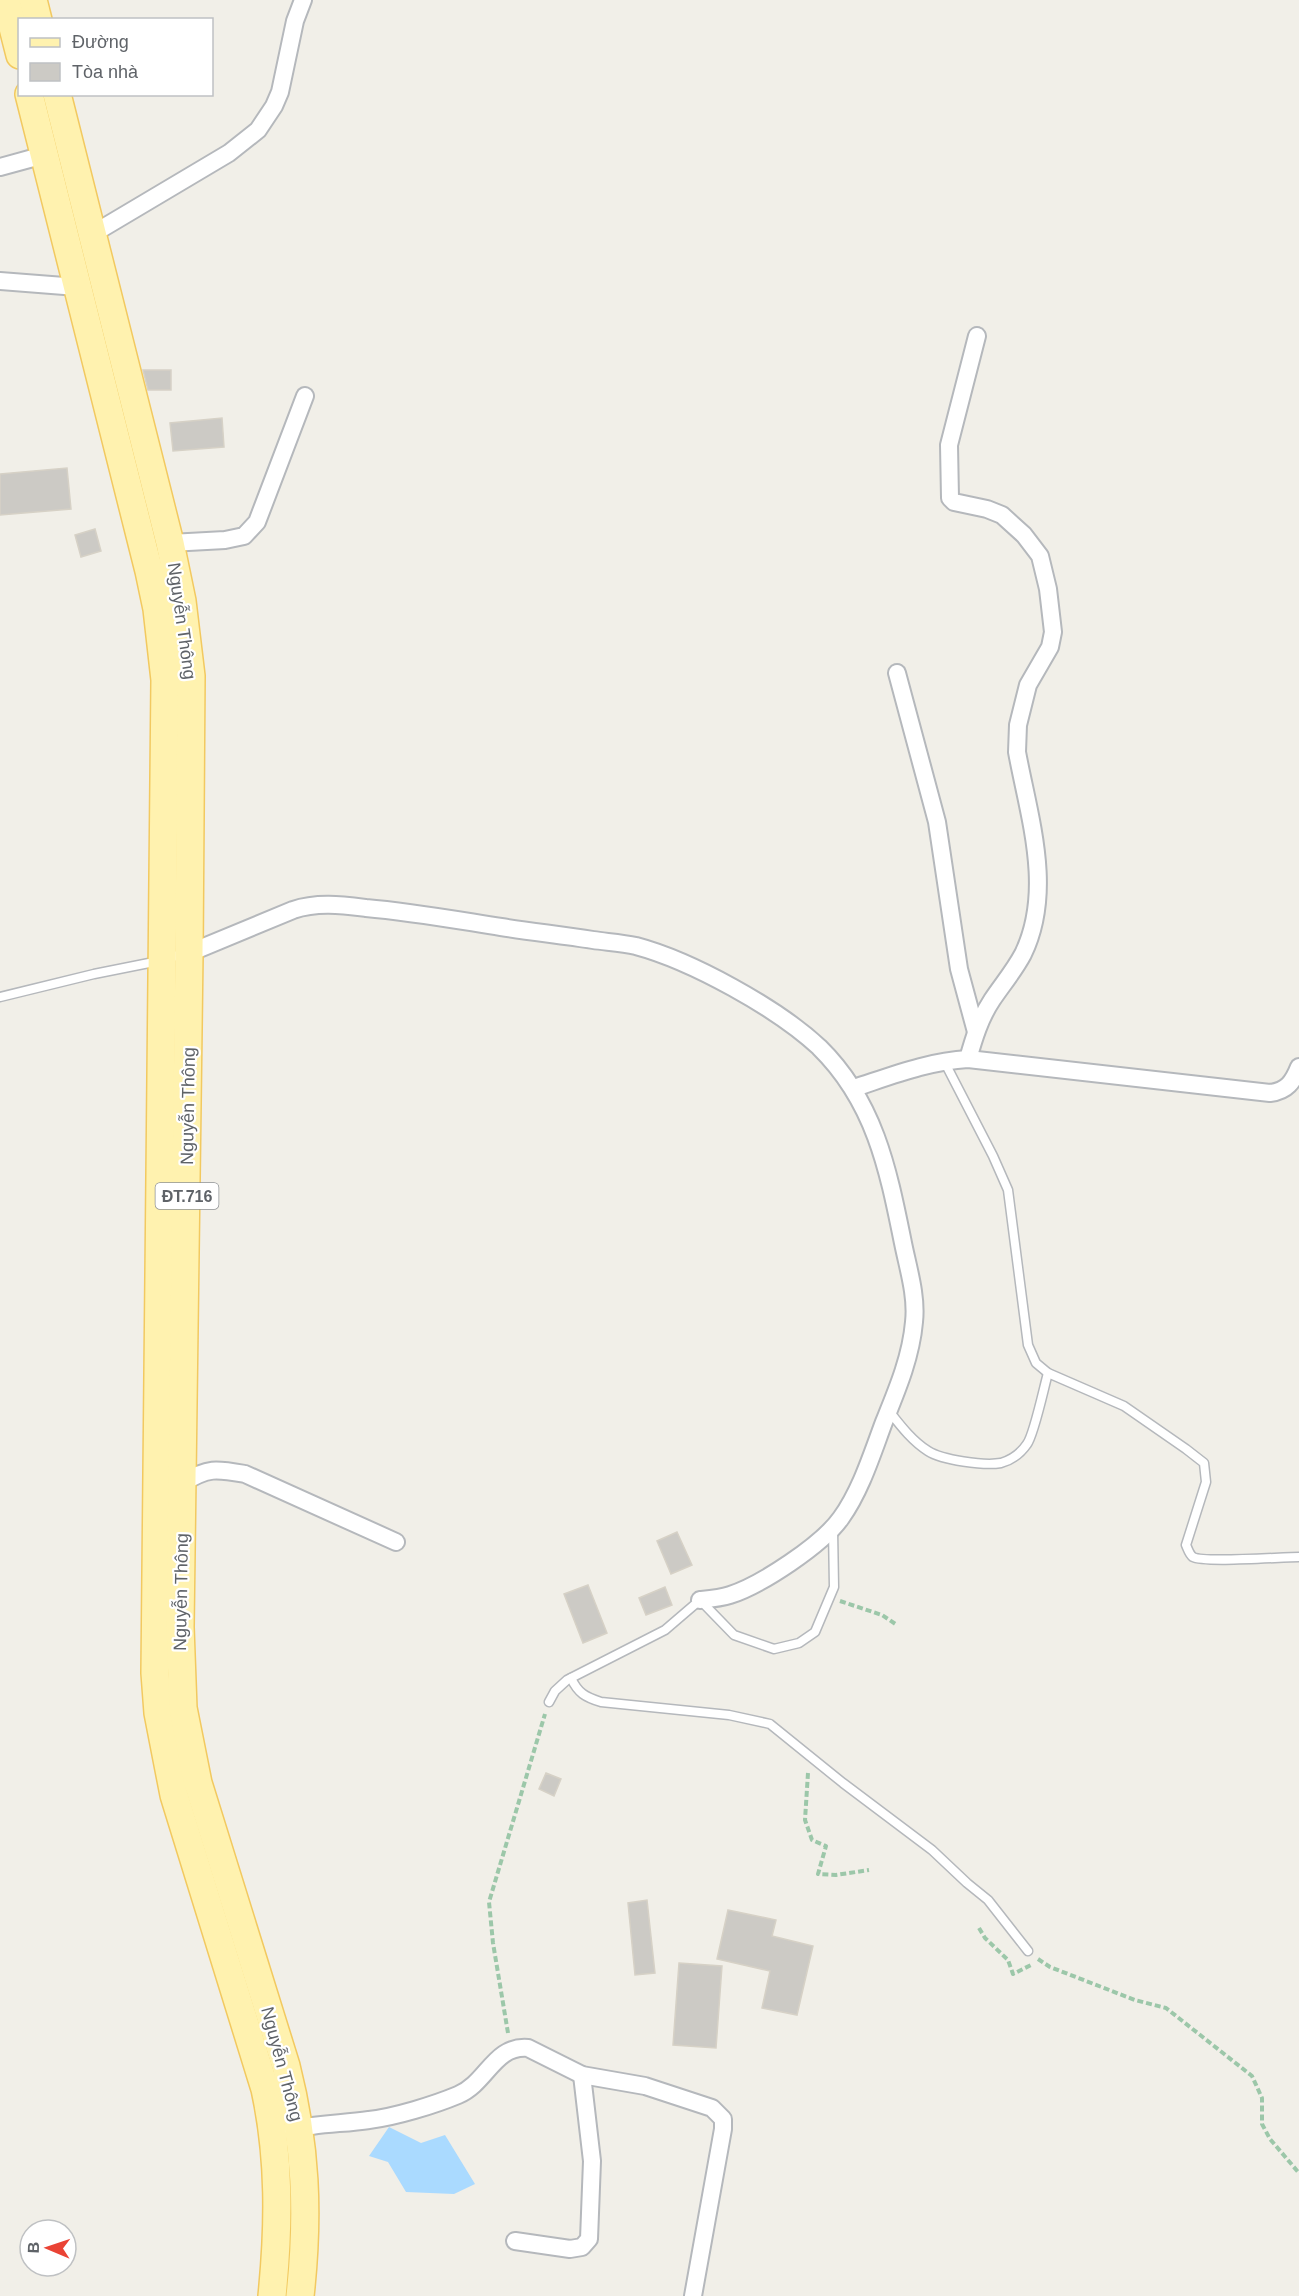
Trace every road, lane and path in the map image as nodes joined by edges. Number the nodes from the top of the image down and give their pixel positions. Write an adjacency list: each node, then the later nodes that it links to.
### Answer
1 (6, 0): 5 (main road)
2 (33, 0): 4 (main road)
3 (303, 0): 10 (street)
4 (38, 18)
5 (18, 47)
6 (29, 96): 8 (main road, Nguyễn Thông / ĐT.716)
7 (57, 96): 10 (main road, Nguyễn Thông / ĐT.716)
8 (44, 155): 9 (street); 12 (main road, Nguyễn Thông / ĐT.716)
9 (0, 167)
10 (91, 236): 15 (main road, Nguyễn Thông / ĐT.716)
11 (0, 281): 12 (street)
12 (77, 287): 18 (main road, Nguyễn Thông / ĐT.716)
13 (977, 336): 20 (street)
14 (305, 396): 15 (street)
15 (170, 543): 17 (main road, Nguyễn Thông / ĐT.716)
16 (897, 674): 20 (street)
17 (189, 954): 18 (street); 24 (street); 27 (main road, Nguyễn Thông / ĐT.716)
18 (162, 960): 19 (lane); 43 (main road, Nguyễn Thông / ĐT.716)
19 (0, 997)
20 (976, 1032): 21 (street)
21 (968, 1059): 22 (street); 23 (street)
22 (944, 1061): 24 (street); 25 (lane)
23 (1299, 1067)
24 (854, 1088): 26 (street)
25 (1048, 1373): 26 (lane); 30 (lane)
26 (889, 1410): 28 (street)
27 (183, 1483): 29 (street); 42 (main road, Nguyễn Thông / ĐT.716)
28 (833, 1529): 31 (street); 31 (lane)
29 (396, 1542)
30 (1299, 1557)
31 (700, 1600): 34 (lane)
32 (848, 1602): 33 (path)
33 (897, 1625)
34 (571, 1678): 35 (lane); 36 (lane)
35 (549, 1702): 40 (path)
36 (811, 1757): 37 (path); 39 (lane)
37 (869, 1870)
38 (979, 1928): 44 (path)
39 (1028, 1951)
40 (511, 2049): 41 (street); 42 (street)
41 (582, 2075): 45 (street); 48 (street)
42 (300, 2128): 43 (street); 47 (main road, Nguyễn Thông / ĐT.716)
43 (273, 2135): 46 (main road, Nguyễn Thông / ĐT.716)
44 (1299, 2173)
45 (514, 2241)
46 (272, 2296)
47 (300, 2296)
48 (693, 2296)

